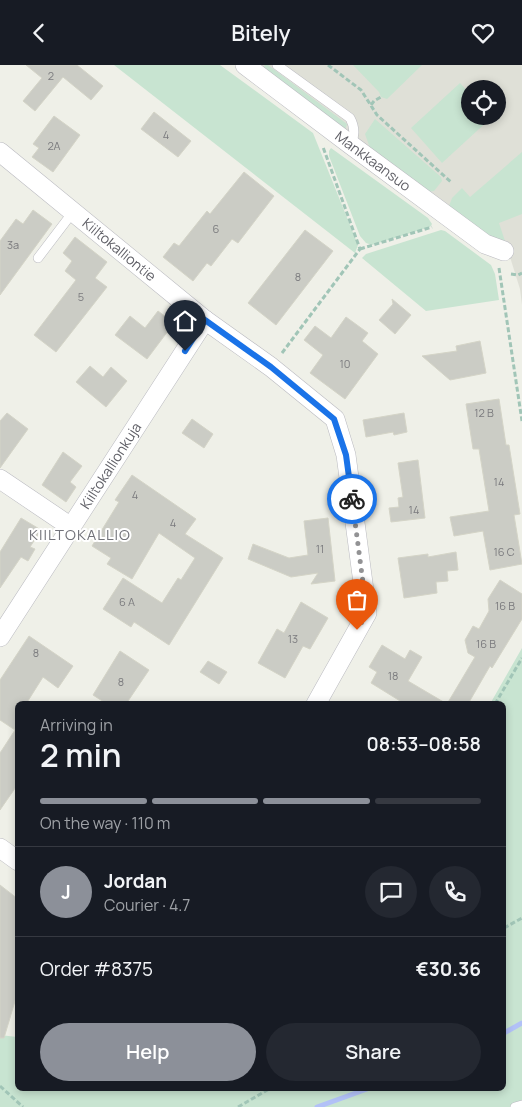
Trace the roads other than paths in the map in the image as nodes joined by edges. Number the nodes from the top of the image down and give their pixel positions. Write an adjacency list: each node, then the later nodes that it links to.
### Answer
1 (245, 65): 3 (street, Mankkaansuo)
2 (277, 65): 3 (lane)
3 (351, 145): 7 (street, Mankkaansuo)
4 (0, 152): 5 (street, Kiiltokalliontie)
5 (73, 212): 6 (lane); 8 (street, Kiiltokalliontie)
6 (38, 258)
7 (502, 260)
8 (205, 320): 10 (street, Kiiltokallionkuja); 12 (street, Kiiltokalliontie)
9 (0, 479): 10 (street)
10 (71, 527): 11 (street, Kiiltokallionkuja)
11 (0, 637)
12 (318, 701)
13 (0, 848): 14 (street)
14 (15, 859)
15 (522, 1105): 16 (lane)
16 (515, 1107)

